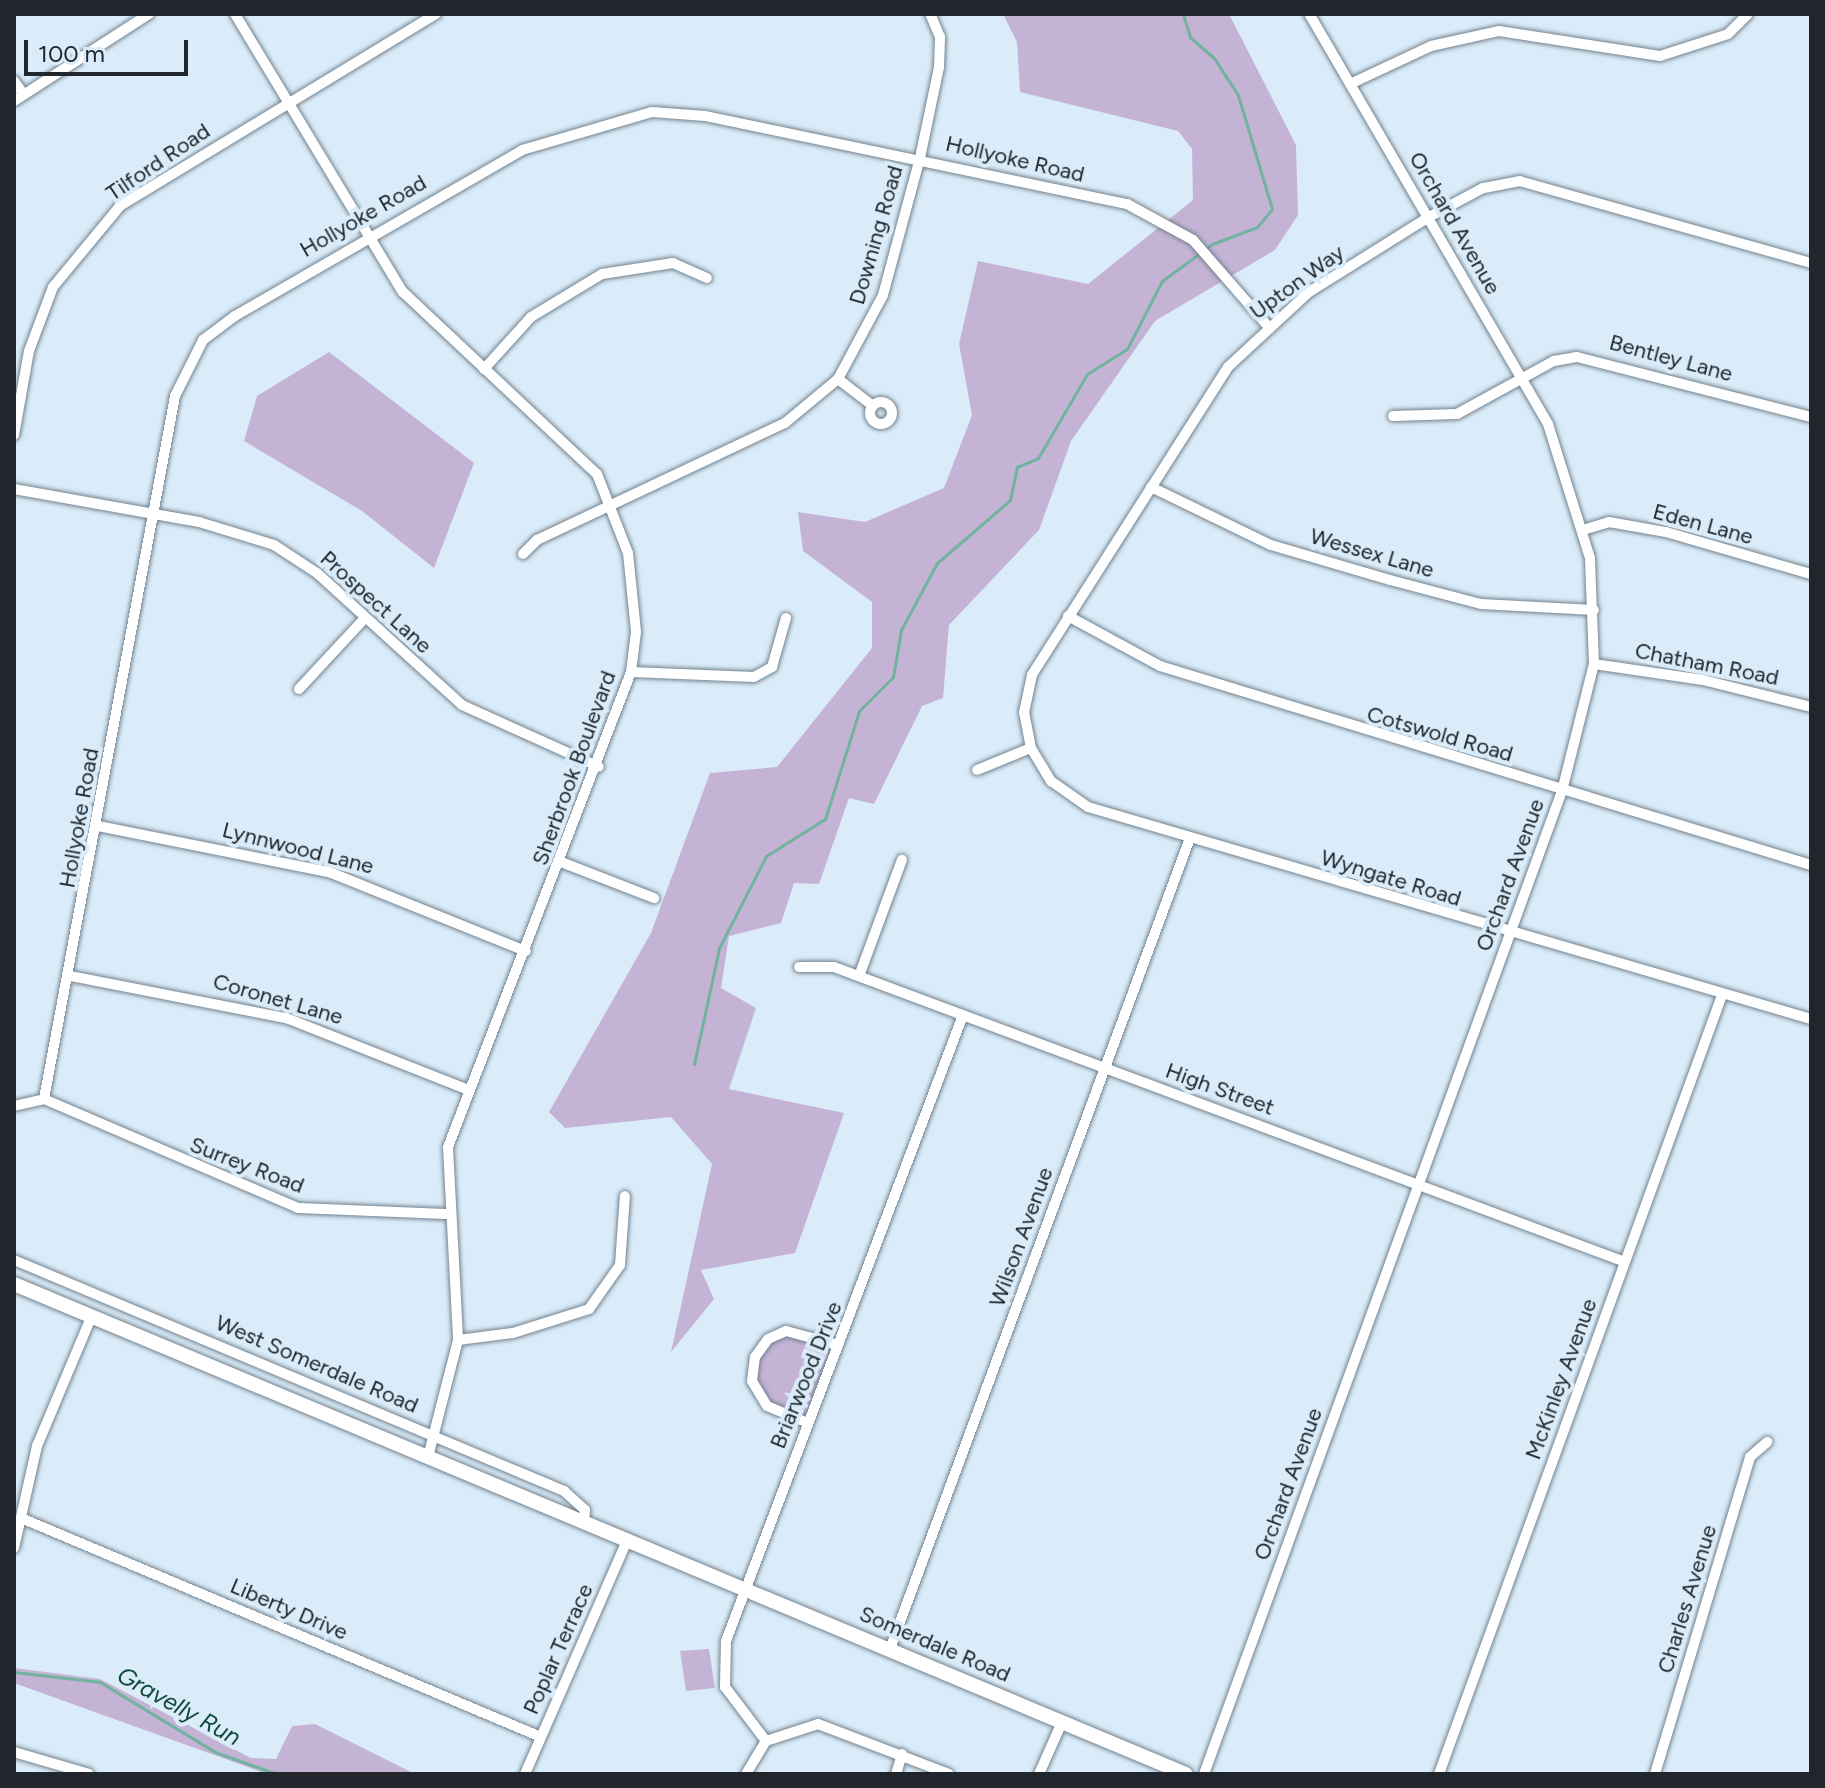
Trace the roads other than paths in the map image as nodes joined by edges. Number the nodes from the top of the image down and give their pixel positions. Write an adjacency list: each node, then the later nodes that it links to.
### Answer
1 (149, 14): 9 (street)
2 (235, 14): 10 (street, Sherbrook Boulevard)
3 (436, 14): 10 (street, Tilford Road)
4 (930, 14): 11 (street, Downing Road)
5 (1309, 14): 8 (street, Orchard Avenue)
6 (1748, 14): 8 (street)
7 (14, 81): 9 (street)
8 (1350, 84): 12 (street, Orchard Avenue)
9 (18, 97)
10 (289, 101): 13 (street, Sherbrook Boulevard); 23 (street, Tilford Road)
11 (920, 158): 13 (street, Hollyoke Road); 16 (street, Hollyoke Road); 18 (street, Downing Road)
12 (1429, 217): 14 (street, Upton Way); 16 (street, Upton Way); 19 (street, Orchard Avenue)
13 (366, 236): 17 (street, Sherbrook Boulevard); 27 (street, Hollyoke Road)
14 (1811, 263)
15 (707, 278): 17 (street)
16 (1267, 325): 24 (street, Upton Way)
17 (484, 369): 26 (street, Sherbrook Boulevard)
18 (838, 379): 20 (street); 26 (street, Downing Road)
19 (1524, 382): 21 (street, Bentley Lane); 22 (street, Bentley Lane); 28 (street, Orchard Avenue)
20 (873, 406)
21 (1393, 416)
22 (1811, 417)
23 (14, 435)
24 (1151, 487): 31 (street, Wessex Lane); 32 (street, Upton Way)
25 (14, 489): 27 (street, Prospect Lane)
26 (613, 503): 29 (street, Downing Road); 36 (street, Sherbrook Boulevard)
27 (150, 512): 34 (street, Prospect Lane); 43 (street, Hollyoke Road)
28 (1583, 530): 30 (street, Eden Lane); 31 (street, Orchard Avenue)
29 (523, 554)
30 (1811, 574)
31 (1594, 610): 35 (street, Orchard Avenue)
32 (1068, 616): 39 (street, Upton Way); 42 (street, Cotswold Road)
33 (786, 618): 36 (street)
34 (364, 619): 37 (street); 40 (street, Prospect Lane)
35 (1594, 664): 38 (street, Chatham Road); 42 (street, Orchard Avenue)
36 (631, 672): 40 (street, Sherbrook Boulevard)
37 (299, 689)
38 (1811, 707)
39 (1031, 748): 41 (street); 44 (street, Wyngate Road)
40 (599, 767): 46 (street, Sherbrook Boulevard)
41 (977, 770)
42 (1562, 791): 47 (street, Cotswold Road); 49 (street, Orchard Avenue)
43 (98, 826): 50 (street, Lynnwood Lane); 52 (street, Hollyoke Road)
44 (1190, 838): 49 (street, Wyngate Road); 57 (street, Wilson Avenue)
45 (902, 860): 53 (street)
46 (561, 862): 48 (street); 50 (street, Sherbrook Boulevard)
47 (1811, 865)
48 (654, 898)
49 (1510, 935): 54 (street, Wyngate Road); 61 (street, Orchard Avenue)
50 (526, 951): 58 (street, Sherbrook Boulevard)
51 (799, 967): 53 (street, High Street)
52 (71, 976): 58 (street, Coronet Lane); 59 (street, Hollyoke Road)
53 (859, 976): 55 (street, High Street)
54 (1721, 998): 56 (street, Wyngate Road); 65 (street, McKinley Avenue)
55 (963, 1015): 57 (street, High Street); 69 (street, Briarwood Drive)
56 (1811, 1019)
57 (1105, 1068): 61 (street, High Street); 80 (street, Wilson Avenue)
58 (466, 1089): 63 (street, Sherbrook Boulevard)
59 (44, 1099): 60 (street); 63 (street, Surrey Road)
60 (14, 1106)
61 (1419, 1184): 65 (street, High Street); 93 (street, Orchard Avenue)
62 (625, 1196): 68 (street)
63 (447, 1214): 68 (street, Sherbrook Boulevard)
64 (14, 1260): 71 (street, West Somerdale Road)
65 (1625, 1262): 94 (street, McKinley Avenue)
66 (14, 1284): 67 (main road, West Somerdale Road)
67 (92, 1315): 73 (main road, West Somerdale Road); 74 (street)
68 (458, 1340): 71 (street, Sherbrook Boulevard)
69 (838, 1345): 70 (street, Briarwood Drive); 70 (street)
70 (808, 1423): 79 (street, Briarwood Drive)
71 (433, 1438): 73 (street, Sherbrook Boulevard); 75 (street, West Somerdale Road)
72 (1767, 1442): 95 (street, Charles Avenue)
73 (428, 1457): 75 (main road, West Somerdale Road)
74 (21, 1518): 77 (street); 82 (street, Liberty Drive)
75 (584, 1523): 76 (main road, West Somerdale Road)
76 (627, 1541): 78 (main road, West Somerdale Road); 82 (street, Poplar Terrace)
77 (14, 1548)
78 (668, 1554): 79 (main road, Somerdale Road)
79 (745, 1588): 80 (main road, Somerdale Road); 83 (street, Briarwood Drive)
80 (890, 1649): 81 (main road, Somerdale Road)
81 (1062, 1722): 91 (street); 92 (main road, Somerdale Road)
82 (541, 1737): 87 (street, Poplar Terrace)
83 (766, 1741): 85 (street); 88 (street)
84 (14, 1752): 86 (street)
85 (902, 1754): 89 (street); 90 (street)
86 (89, 1774)
87 (525, 1774)
88 (746, 1774)
89 (896, 1774)
90 (949, 1774)
91 (1039, 1774)
92 (1186, 1774)
93 (1204, 1774)
94 (1439, 1774)
95 (1655, 1774)

